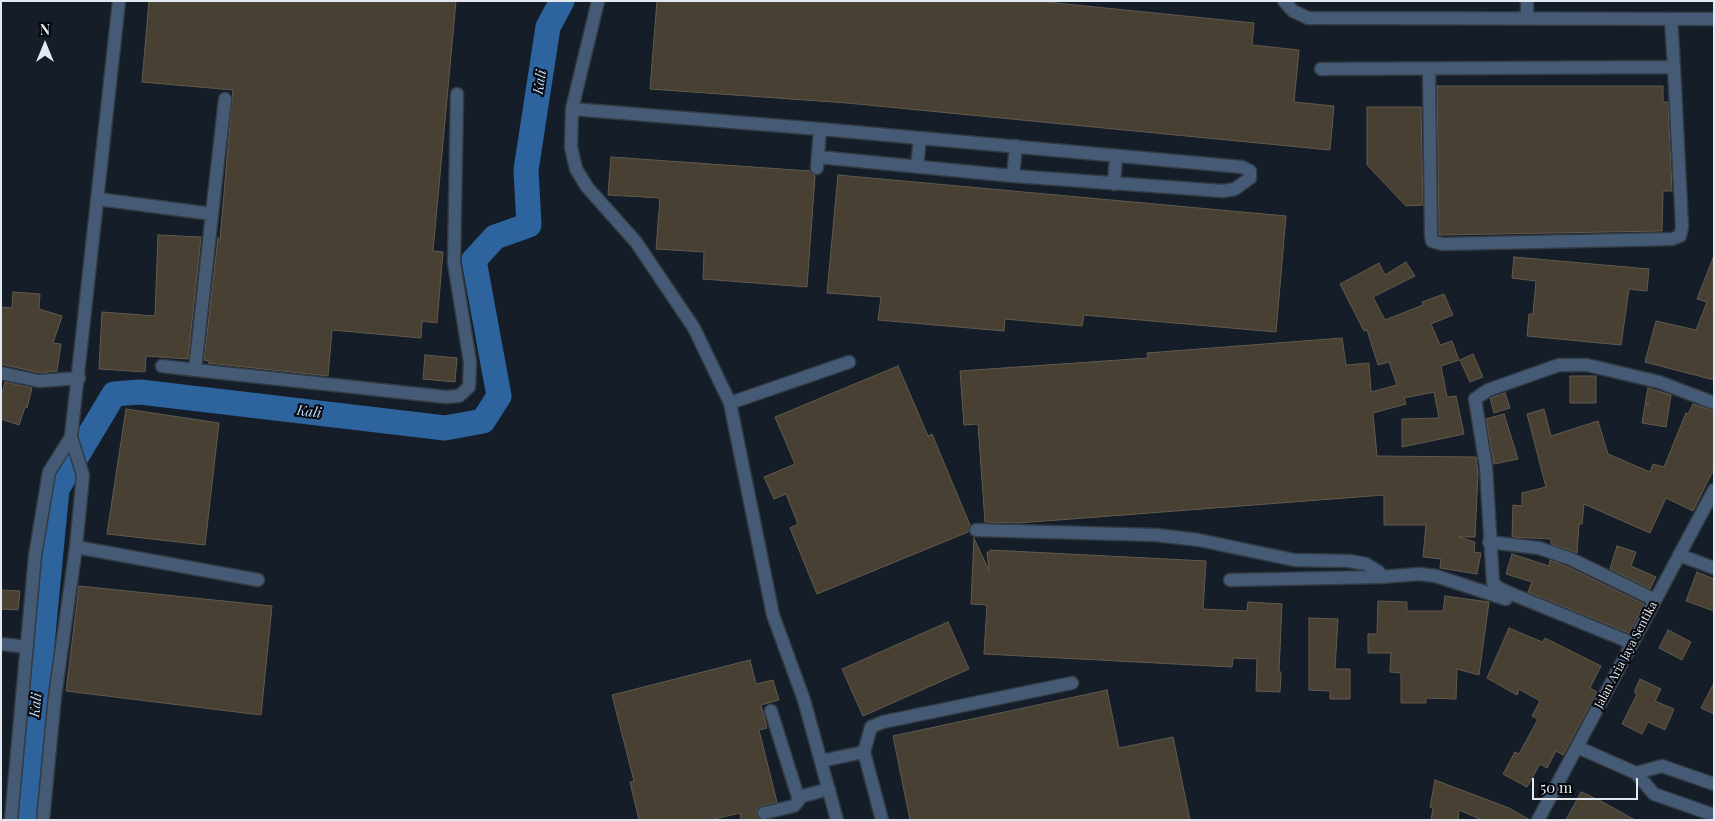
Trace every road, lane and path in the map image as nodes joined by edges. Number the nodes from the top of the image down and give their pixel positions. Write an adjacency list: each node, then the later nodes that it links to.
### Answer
1 (119, 1): 21 (street)
2 (598, 1): 13 (street)
3 (1284, 1): 5 (street)
4 (1527, 1): 5 (street)
5 (1528, 18): 6 (street)
6 (1671, 19): 7 (street); 8 (street)
7 (1714, 19)
8 (1674, 67): 10 (street); 10 (street)
9 (1322, 69): 10 (street)
10 (1429, 69)
11 (457, 94): 25 (street)
12 (225, 99): 22 (street)
13 (572, 109): 14 (street); 28 (street)
14 (820, 129): 15 (street); 18 (street)
15 (920, 138): 16 (street); 18 (street)
16 (1016, 146): 17 (street); 19 (street)
17 (1116, 156): 20 (street); 20 (street)
18 (917, 167): 19 (street)
19 (1013, 176): 20 (street)
20 (1114, 184)
21 (98, 199): 22 (street); 27 (street)
22 (212, 214): 25 (street)
23 (849, 362): 28 (street)
24 (162, 366): 25 (street)
25 (195, 370)
26 (1, 373): 27 (street)
27 (78, 378): 30 (street)
28 (730, 403): 48 (street)
29 (1714, 403): 33 (street)
30 (71, 437): 34 (street); 42 (street)
31 (1714, 490): 35 (street, Jalan Aria Jaya Sentika)
32 (976, 530): 37 (street)
33 (1489, 542): 40 (street); 43 (street)
34 (76, 547): 38 (street); 56 (street)
35 (1679, 556): 36 (street); 40 (street, Jalan Aria Jaya Sentika)
36 (1714, 568)
37 (1380, 577): 39 (street); 43 (street)
38 (258, 580)
39 (1230, 580)
40 (1655, 600): 43 (street, Jalan Aria Jaya Sentika)
41 (1, 644): 42 (street)
42 (27, 647): 55 (street)
43 (1630, 647): 46 (street, Jalan Aria Jaya Sentika)
44 (1072, 683): 47 (street)
45 (772, 711): 52 (street)
46 (1577, 748): 49 (street); 59 (street, Jalan Aria Jaya Sentika)
47 (864, 752): 48 (street); 58 (street)
48 (821, 761): 51 (street)
49 (1636, 773): 50 (street); 54 (street)
50 (1714, 784)
51 (829, 789): 52 (street); 57 (street)
52 (798, 797): 53 (street)
53 (764, 814)
54 (1714, 815)
55 (10, 820)
56 (43, 820)
57 (837, 820)
58 (882, 820)
59 (1538, 820)

